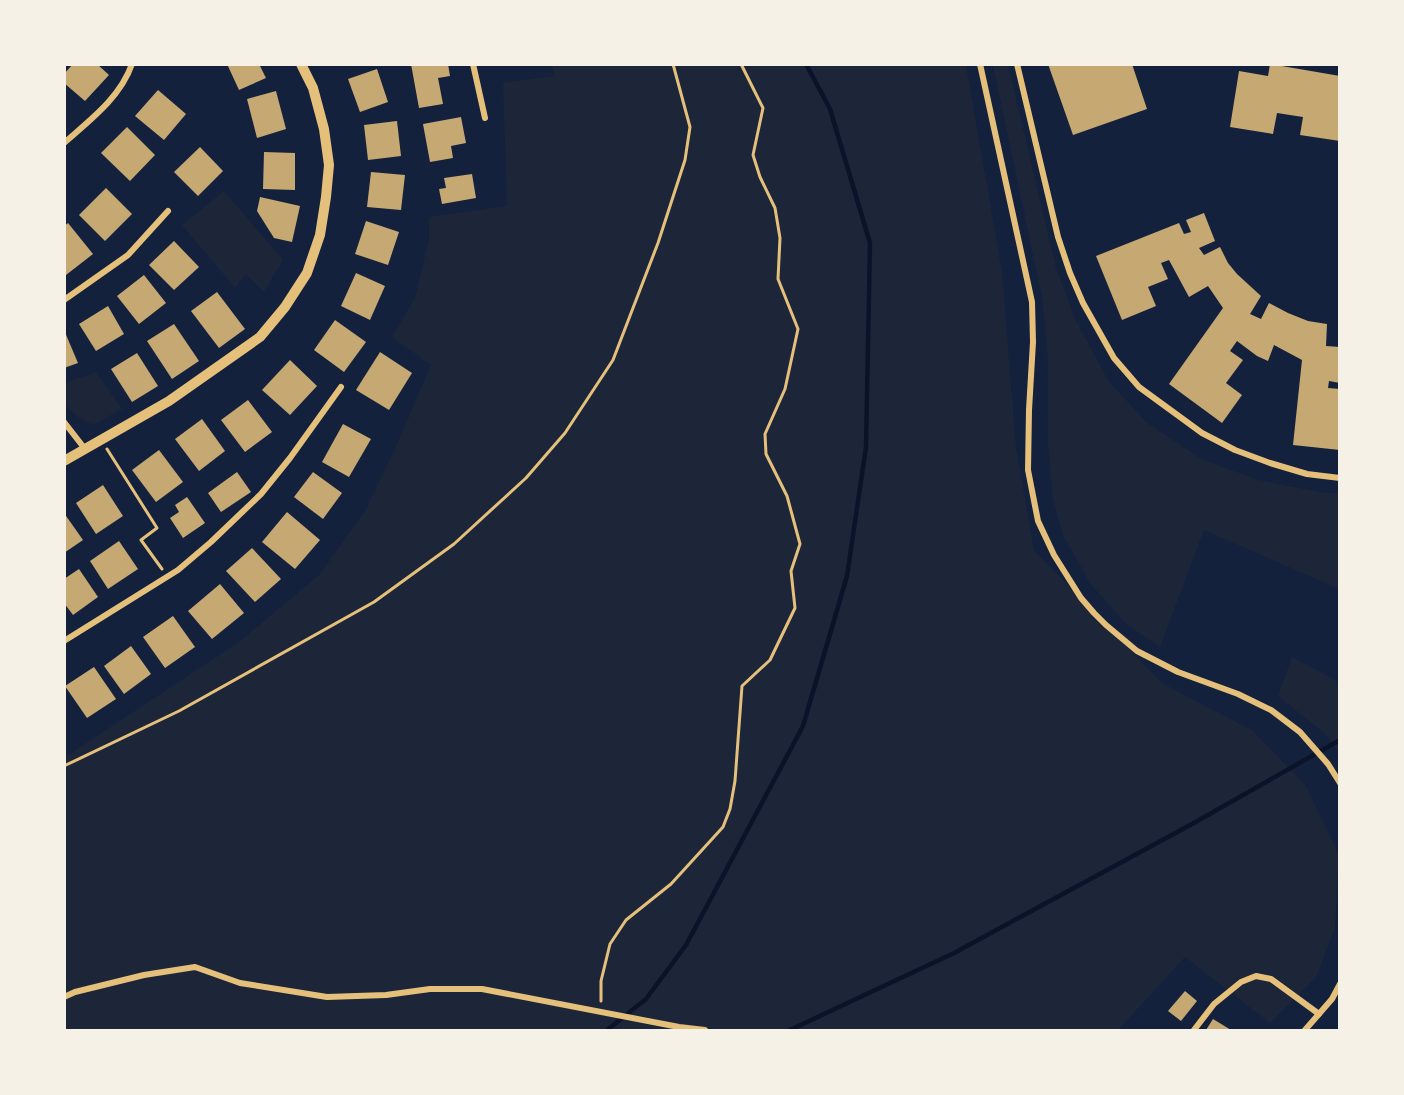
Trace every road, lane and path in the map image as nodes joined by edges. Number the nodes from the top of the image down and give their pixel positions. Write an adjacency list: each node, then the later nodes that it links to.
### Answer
1 (132, 64): 9 (street)
2 (301, 64): 14 (street)
3 (473, 64): 8 (street)
4 (673, 64): 20 (path)
5 (741, 64): 24 (path)
6 (980, 64): 21 (street)
7 (1017, 64): 17 (street)
8 (485, 117)
9 (64, 143)
10 (168, 211): 11 (street)
11 (64, 300)
12 (341, 387): 18 (street)
13 (64, 422): 15 (street)
14 (101, 440): 15 (street); 18 (path)
15 (85, 448): 16 (street)
16 (64, 461)
17 (1340, 478)
18 (167, 577): 19 (street)
19 (64, 641)
20 (64, 766)
21 (1340, 783)
22 (1340, 984): 25 (street)
23 (64, 997): 24 (street)
24 (601, 1011): 26 (street)
25 (1319, 1014): 27 (street); 28 (street)
26 (705, 1030)
27 (1194, 1030)
28 (1305, 1030)

